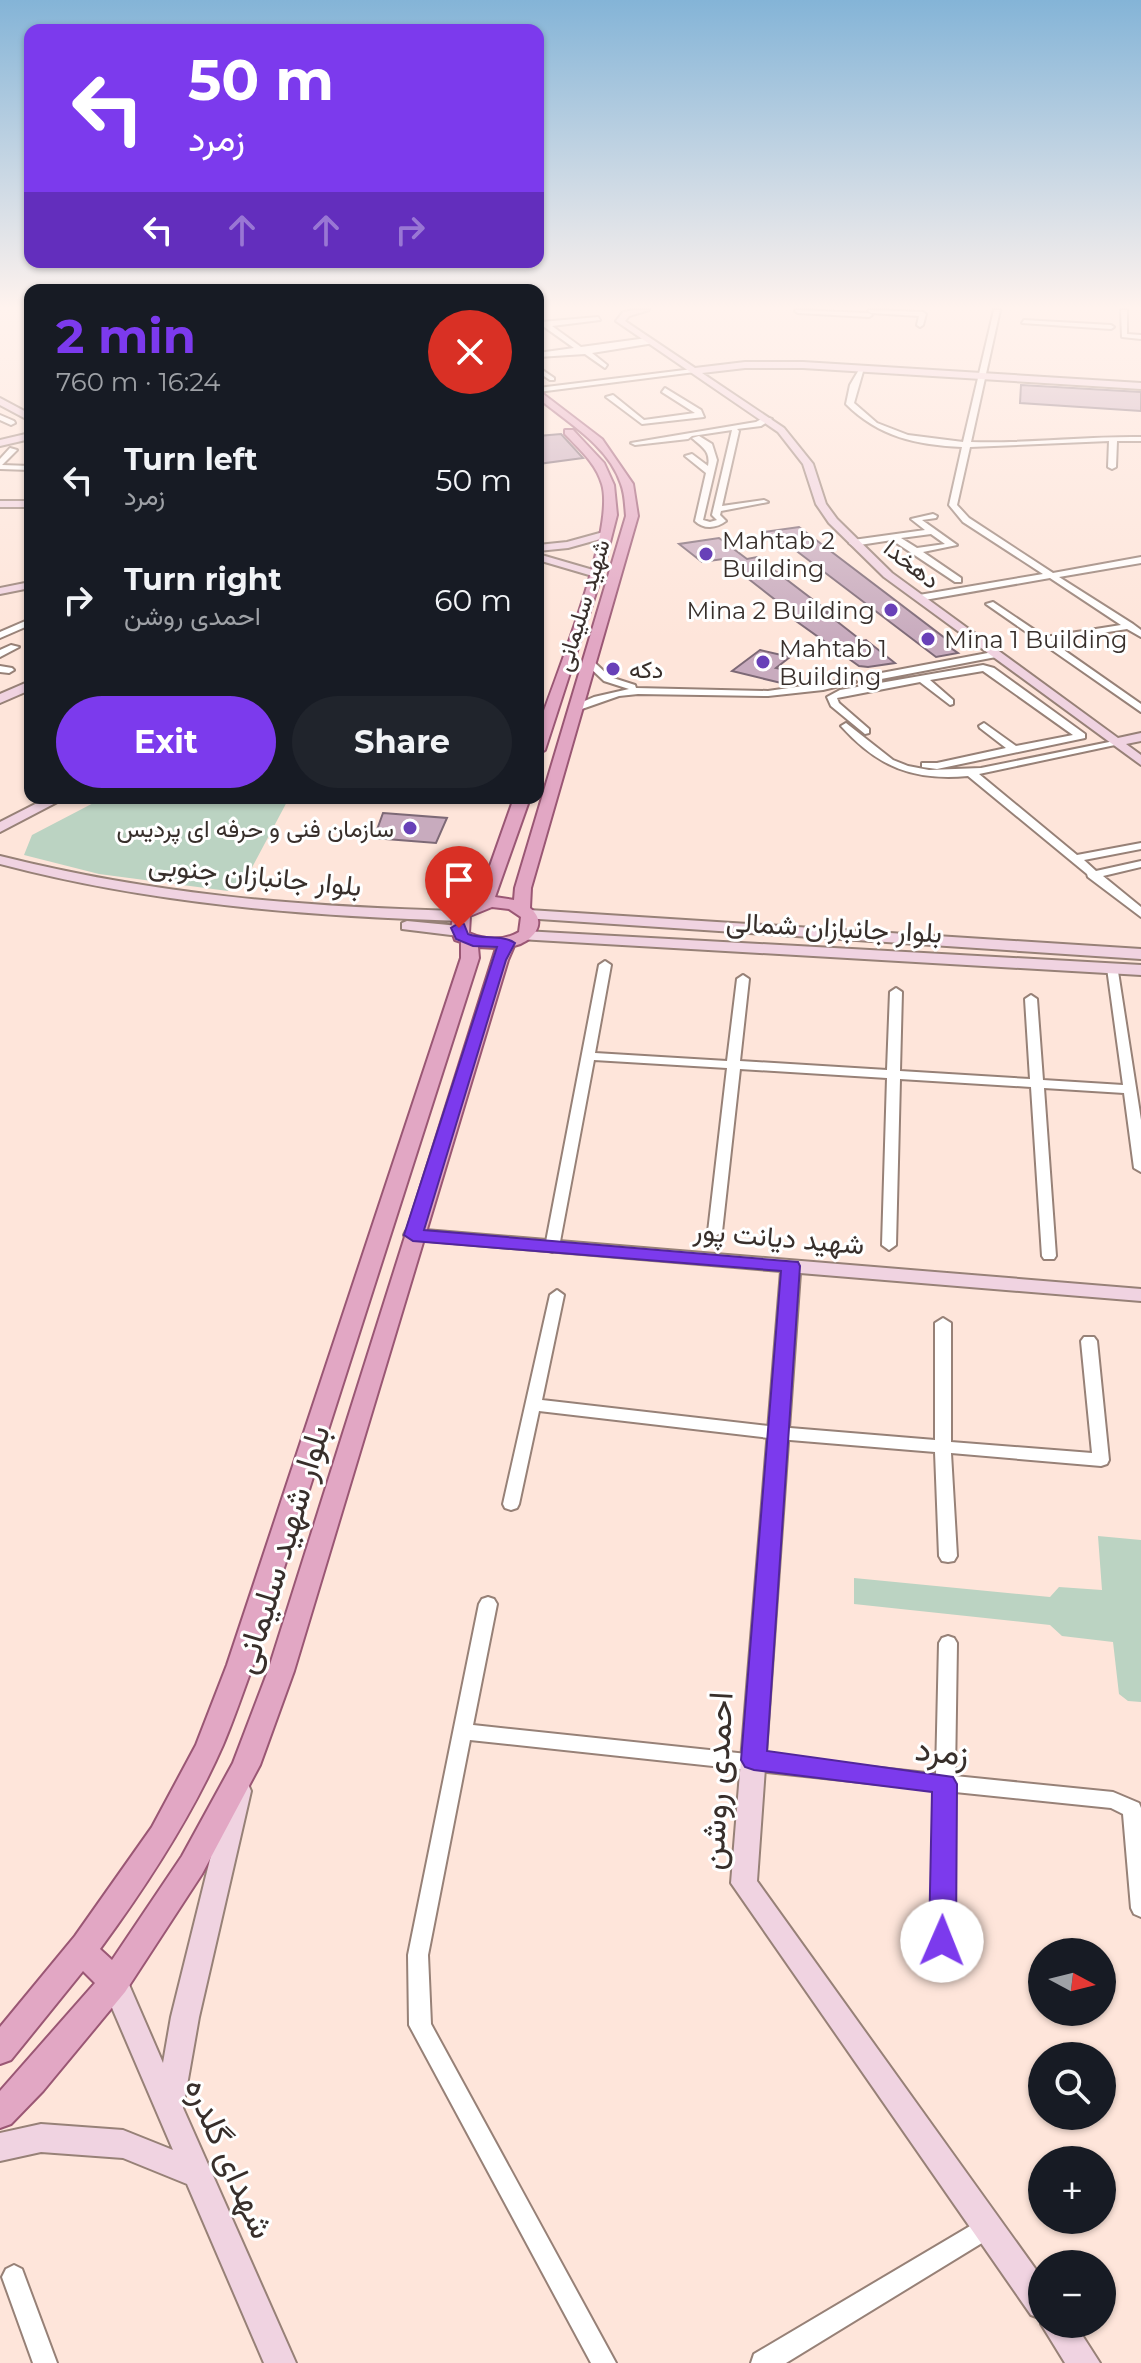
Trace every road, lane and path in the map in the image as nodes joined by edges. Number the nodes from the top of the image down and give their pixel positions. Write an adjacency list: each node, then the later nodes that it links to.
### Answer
1 (6, 420): 11 (street)
2 (554, 420): 33 (main road, شهید سلیمانی)
3 (573, 420): 55 (main road, شهید سلیمانی)
4 (640, 420): 5 (street)
5 (666, 420)
6 (676, 420): 14 (street)
7 (686, 420): 14 (street)
8 (768, 420): 12 (street, دهخدا)
9 (868, 420): 20 (street)
10 (974, 420): 20 (street)
11 (11, 423)
12 (772, 423): 13 (street); 35 (street, دهخدا)
13 (732, 430): 14 (street); 30 (street)
14 (695, 434): 18 (street); 26 (street)
15 (1113, 437): 17 (street); 20 (street); 25 (street)
16 (24, 439): 19 (street)
17 (1141, 439)
18 (635, 443)
19 (0, 445)
20 (968, 445): 41 (street)
21 (13, 450): 23 (street)
22 (689, 456): 26 (street)
23 (0, 465): 24 (street)
24 (24, 467)
25 (1112, 467)
26 (710, 472): 30 (street)
27 (0, 502): 28 (street)
28 (24, 502)
29 (764, 502): 30 (street)
30 (718, 509)
31 (933, 516): 32 (street)
32 (932, 531): 34 (street); 37 (street)
33 (607, 534): 36 (street); 40 (main road, شهید سلیمانی)
34 (894, 537): 35 (street); 37 (street)
35 (853, 543): 45 (street, دهخدا)
36 (544, 547)
37 (916, 551): 42 (street)
38 (544, 559): 40 (street)
39 (1141, 560): 41 (street)
40 (596, 574): 66 (main road, شهید سلیمانی)
41 (1053, 574): 45 (street); 48 (street)
42 (958, 580)
43 (24, 588): 44 (street)
44 (0, 593)
45 (919, 598): 54 (street, دهخدا)
46 (990, 604): 51 (street)
47 (24, 625): 50 (street)
48 (1130, 626): 49 (street); 51 (street)
49 (1141, 634)
50 (0, 635)
51 (1043, 640): 64 (street)
52 (14, 647): 53 (street)
53 (0, 654)
54 (993, 655): 58 (street); 71 (street, دهخدا)
55 (590, 663): 58 (street); 63 (main road, شهید سلیمانی)
56 (923, 679): 61 (street); 68 (street); 72 (street)
57 (24, 688): 60 (street)
58 (637, 688): 63 (street)
59 (24, 696): 62 (street)
60 (0, 699)
61 (950, 702)
62 (0, 706)
63 (576, 708): 85 (main road, شهید سلیمانی)
64 (1141, 709)
65 (830, 713): 69 (street)
66 (544, 726)
67 (984, 726): 72 (street)
68 (865, 731): 69 (street); 72 (street)
69 (853, 733): 74 (street)
70 (1141, 737): 71 (street)
71 (1115, 742): 73 (street, دهخدا); 74 (street)
72 (1014, 749)
73 (1141, 761)
74 (971, 773): 79 (street)
75 (47, 804): 77 (street)
76 (520, 804): 84 (main road)
77 (1, 828)
78 (1141, 846): 79 (street)
79 (1073, 859): 83 (street)
80 (0, 860): 87 (street, بلوار جانبازان جنوبی)
81 (1141, 864): 83 (street)
82 (0, 873): 87 (street, بلوار جانبازان جنوبی)
83 (1092, 875): 86 (street)
84 (485, 903): 85 (main road); 87 (main road)
85 (525, 912): 88 (main road, شهید سلیمانی); 89 (street, بلوار جانبازان شمالی)
86 (1141, 913)
87 (463, 929): 88 (main road); 112 (main road, بلوار شهید سلیمانی)
88 (515, 940): 91 (street, بلوار جانبازان شمالی); 103 (main road, بلوار شهید سلیمانی)
89 (1141, 954)
90 (605, 965): 96 (street)
91 (1113, 968): 92 (street, بلوار جانبازان شمالی); 100 (street)
92 (1141, 970)
93 (743, 979): 97 (street)
94 (896, 992): 98 (street)
95 (1031, 999): 99 (street)
96 (588, 1056): 97 (street); 105 (street)
97 (733, 1064): 98 (street); 102 (street)
98 (894, 1074): 99 (street); 104 (street)
99 (1038, 1083): 100 (street); 106 (street)
100 (1128, 1089): 101 (street)
101 (1141, 1168)
102 (715, 1232)
103 (413, 1235): 105 (street, شهید دیانت پور); 113 (main road, بلوار شهید سلیمانی)
104 (889, 1245)
105 (552, 1247): 107 (street, شهید دیانت پور)
106 (1049, 1256)
107 (791, 1266): 109 (street, شهید دیانت پور); 115 (street, احمدی روشن)
108 (557, 1295): 114 (street)
109 (1141, 1295)
110 (943, 1323): 116 (street)
111 (1089, 1341): 116 (street)
112 (339, 1357): 113 (main road); 127 (main road, بلوار شهید سلیمانی)
113 (374, 1360): 123 (main road, بلوار شهید سلیمانی)
114 (534, 1405): 115 (street); 117 (street)
115 (778, 1433): 116 (street); 122 (street, احمدی روشن)
116 (943, 1448): 118 (street)
117 (511, 1504)
118 (948, 1556)
119 (488, 1604): 121 (street)
120 (948, 1643): 124 (street)
121 (463, 1732): 122 (street, زمرد); 140 (street)
122 (754, 1760): 124 (street, زمرد); 134 (street, احمدی روشن)
123 (246, 1765): 128 (main road, بلوار شهید سلیمانی); 130 (street)
124 (944, 1784): 125 (street, زمرد); 126 (street)
125 (1141, 1908)
126 (942, 1941)
127 (83, 1952): 128 (main road); 129 (main road, بلوار شهید سلیمانی)
128 (114, 1982): 130 (street, شهدای گلدره); 131 (main road, بلوار شهید سلیمانی)
129 (0, 2050)
130 (169, 2108): 133 (street, شهدای گلدره)
131 (0, 2113)
132 (0, 2147): 133 (street)
133 (197, 2174): 139 (street, شهدای گلدره)
134 (987, 2227): 136 (street, احمدی روشن); 141 (street)
135 (14, 2277): 138 (street)
136 (1028, 2284)
137 (1066, 2338): 142 (street)
138 (45, 2363)
139 (280, 2363)
140 (604, 2363)
141 (763, 2363)
142 (1084, 2363)

